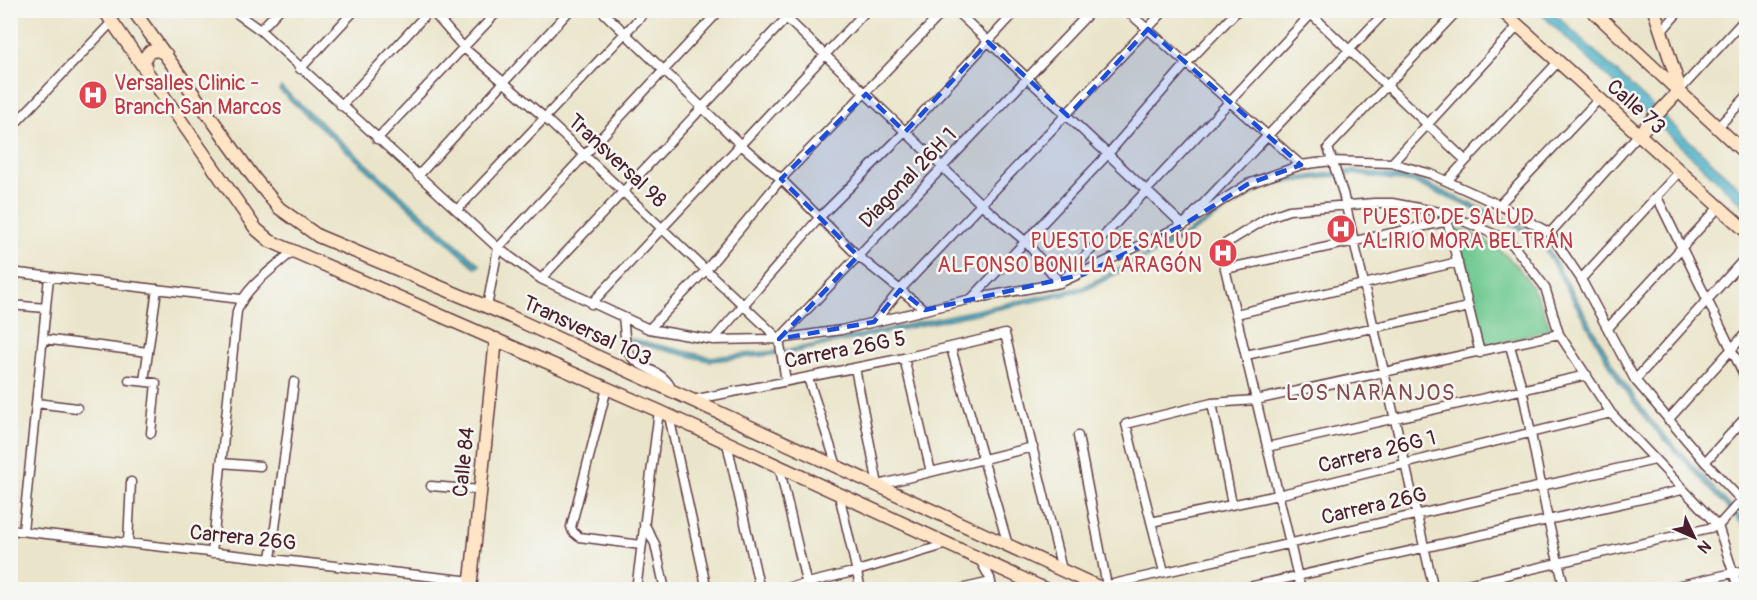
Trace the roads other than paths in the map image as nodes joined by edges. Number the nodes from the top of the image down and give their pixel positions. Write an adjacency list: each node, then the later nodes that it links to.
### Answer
1 (104, 10): 31 (street, Transversal 103)
2 (133, 10): 32 (street, Transversal 103)
3 (232, 10): 35 (street)
4 (279, 10): 35 (street)
5 (355, 10): 46 (street)
6 (430, 10): 40 (street, Transversal 98); 57 (street)
7 (499, 10): 40 (street)
8 (570, 10): 50 (street)
9 (601, 10): 37 (street)
10 (647, 10): 37 (street)
11 (720, 10): 48 (street)
12 (778, 10): 29 (street)
13 (794, 10): 29 (street)
14 (867, 10): 42 (street)
15 (945, 10): 52 (street)
16 (955, 10): 39 (street)
17 (1017, 10): 39 (street)
18 (1092, 10): 49 (street, Diagonal 26H 1)
19 (1126, 10): 34 (street)
20 (1165, 10): 34 (street)
21 (1238, 10): 45 (street)
22 (1387, 10): 41 (street)
23 (1458, 10): 51 (street)
24 (1502, 10): 33 (street, Calle 73)
25 (1592, 10): 53 (street, Calle 73)
26 (1654, 10): 36 (street)
27 (1680, 10): 36 (street)
28 (1311, 12): 41 (street); 56 (street)
29 (786, 18): 42 (street); 58 (street)
30 (1746, 18): 53 (street)
31 (112, 22): 38 (street, Transversal 103); 63 (street)
32 (141, 22): 38 (street); 43 (street, Transversal 103)
33 (1518, 26): 44 (street, Calle 73); 61 (street)
34 (1148, 29): 45 (street); 59 (street)
35 (260, 30): 46 (street)
36 (1662, 31): 53 (street)
37 (626, 33): 48 (street); 60 (street)
38 (125, 40): 47 (street, Transversal 103)
39 (988, 42): 49 (street); 64 (street)
40 (464, 48): 50 (street, Transversal 98); 67 (street)
41 (1349, 50): 51 (street); 66 (street)
42 (825, 54): 52 (street); 68 (street)
43 (166, 55): 47 (street); 119 (street, Transversal 103)
44 (1558, 62): 55 (street, Calle 73); 72 (street)
45 (1186, 64): 56 (street); 69 (street)
46 (300, 69): 57 (street)
47 (146, 70): 99 (street, Transversal 103)
48 (665, 70): 58 (street); 71 (street)
49 (1027, 78): 59 (street); 76 (street, Diagonal 26H 1)
50 (503, 84): 60 (street, Transversal 98); 78 (street)
51 (1387, 86): 61 (street); 73 (street)
52 (866, 94): 64 (street); 79 (street)
53 (1675, 96): 62 (street, Calle 73); 65 (street)
54 (1746, 97): 62 (street)
55 (1599, 99): 65 (street, Calle 73); 86 (street)
56 (1228, 102): 66 (street); 81 (street)
57 (341, 106): 67 (street)
58 (703, 106): 68 (street); 82 (street)
59 (1068, 116): 69 (street); 84 (street)
60 (545, 118): 71 (street, Transversal 98); 88 (street)
61 (1427, 124): 72 (street); 74 (street)
62 (1717, 128): 70 (street, Calle 73)
63 (10, 129)
64 (905, 132): 76 (street); 89 (street)
65 (1641, 132): 77 (street, Calle 73); 94 (street)
66 (1268, 137): 75 (street); 91 (street)
67 (377, 139): 78 (street)
68 (741, 145): 79 (street); 92 (street)
69 (1108, 154): 81 (street); 95 (street)
70 (1746, 154)
71 (585, 155): 82 (street, Transversal 98); 98 (street)
72 (1466, 160): 80 (street)
73 (1332, 163): 74 (street); 75 (street); 85 (street)
74 (1392, 163): 80 (street)
75 (1301, 165): 91 (street)
76 (942, 168): 84 (street); 100 (street, Diagonal 26H 1)
77 (1680, 171): 83 (street); 87 (street, Calle 73)
78 (417, 176): 88 (street)
79 (781, 179): 89 (street); 104 (street)
80 (1447, 181): 86 (street)
81 (1146, 189): 91 (street); 109 (street)
82 (624, 192): 92 (street, Transversal 98); 107 (street)
83 (1657, 196): 97 (street); 108 (street)
84 (982, 205): 95 (street); 112 (street)
85 (1346, 205): 90 (street); 96 (street); 103 (street)
86 (1499, 206): 94 (street)
87 (1720, 206): 93 (street, Calle 73); 97 (street)
88 (457, 210): 98 (street)
89 (820, 217): 100 (street); 118 (street)
90 (1446, 217): 96 (street); 102 (street); 130 (street)
91 (1183, 225): 109 (street)
92 (663, 229): 104 (street, Transversal 98); 116 (street)
93 (1746, 231)
94 (1550, 233): 108 (street)
95 (1024, 241): 109 (street); 114 (street)
96 (1354, 241): 103 (street); 110 (street)
97 (1682, 247): 115 (street); 127 (street)
98 (498, 248): 107 (street); 119 (street)
99 (293, 251): 113 (street); 132 (street, Transversal 103)
100 (858, 256): 112 (street); 134 (street, Diagonal 26H 1)
101 (1746, 257): 115 (street)
102 (1458, 262): 110 (street); 120 (street)
103 (1226, 269): 123 (street)
104 (706, 270): 118 (street, Transversal 98); 128 (street)
105 (10, 272): 106 (street)
106 (49, 277): 111 (street); 121 (street)
107 (541, 279): 116 (street)
108 (1581, 279): 127 (street)
109 (1060, 283): 114 (street)
110 (1364, 284): 123 (street); 126 (street)
111 (157, 289): 113 (street); 139 (street)
112 (900, 290): 122 (street); 125 (street)
113 (241, 299): 178 (street)
114 (971, 299): 122 (street)
115 (1708, 299): 138 (street); 151 (street)
116 (591, 304): 124 (street)
117 (10, 305): 121 (street)
118 (744, 306): 133 (street); 134 (street, Transversal 98)
119 (486, 307): 136 (street, Transversal 103)
120 (1468, 307): 126 (street); 140 (street)
121 (46, 308): 131 (street)
122 (925, 310): 125 (street)
123 (1236, 314): 141 (street)
124 (624, 318): 128 (street); 157 (street)
125 (874, 322): 134 (street)
126 (1374, 328): 141 (street); 146 (street)
127 (1608, 328): 151 (street)
128 (649, 329): 133 (street)
129 (1746, 333): 138 (street)
130 (1559, 334): 135 (street); 147 (street)
131 (43, 339): 139 (street); 161 (street)
132 (496, 339): 144 (street, Transversal 103); 188 (street, Calle 84)
133 (713, 340): 134 (street)
134 (780, 342): 153 (street)
135 (1510, 346): 140 (street); 156 (street)
136 (578, 348): 144 (street); 145 (street, Transversal 103)
137 (951, 348): 142 (street, Carrera 26G 5); 173 (street, Carrera 26G 5); 175 (street)
138 (1732, 349): 149 (street); 168 (street)
139 (148, 351): 152 (street)
140 (1480, 353): 146 (street)
141 (1246, 355): 160 (street)
142 (904, 358): 143 (street, Carrera 26G 5); 183 (street)
143 (855, 368): 148 (street, Carrera 26G 5); 185 (street)
144 (568, 371): 155 (street, Transversal 103)
145 (633, 373): 157 (street, Transversal 103); 158 (street)
146 (1384, 374): 160 (street); 167 (street)
147 (1587, 375): 156 (street); 165 (street)
148 (808, 378): 153 (street, Carrera 26G 5); 182 (street)
149 (1746, 379)
150 (129, 380): 152 (street)
151 (1635, 380): 168 (street)
152 (144, 381): 169 (street)
153 (786, 381): 159 (street, Carrera 26G 5)
154 (294, 382): 208 (street)
155 (607, 388): 158 (street, Transversal 103); 204 (street)
156 (1522, 388): 167 (street); 170 (street)
157 (672, 391): 159 (street, Transversal 103)
158 (623, 395): 164 (street, Transversal 103)
159 (692, 400): 182 (street, Transversal 103)
160 (1256, 400): 162 (street); 174 (street)
161 (36, 403): 163 (street); 200 (street)
162 (1212, 403): 193 (street); 197 (street)
163 (77, 408)
164 (664, 413): 172 (street, Transversal 103); 196 (street); 225 (street)
165 (1611, 413): 170 (street, Carrera 26G 1); 176 (street)
166 (1746, 417): 177 (street)
167 (1395, 418): 174 (street); 179 (street)
168 (1668, 420): 177 (street)
169 (151, 433)
170 (1531, 433): 179 (street, Carrera 26G 1); 187 (street)
171 (1078, 436): 222 (street)
172 (727, 443): 181 (street, Transversal 103); 226 (street)
173 (1033, 447): 175 (street); 212 (street)
174 (1267, 447): 191 (street)
175 (984, 459): 183 (street); 205 (street)
176 (1655, 460): 187 (street, Carrera 26G); 189 (street)
177 (1705, 462): 192 (street)
178 (221, 463): 180 (street); 207 (street)
179 (1405, 463): 191 (street, Carrera 26G 1); 194 (street)
180 (260, 466)
181 (779, 466): 190 (street, Transversal 103); 221 (street)
182 (837, 466): 185 (street, Transversal 103)
183 (931, 472): 185 (street)
184 (131, 482): 201 (street)
185 (878, 485): 205 (street, Transversal 103)
186 (431, 486): 188 (street)
187 (1543, 486): 194 (street, Carrera 26G); 195 (street)
188 (481, 490): 219 (street, Calle 84)
189 (1682, 490): 195 (street); 198 (street)
190 (839, 494): 203 (street, Transversal 103); 214 (street)
191 (1278, 495): 193 (street, Carrera 26G 1); 202 (street)
192 (1744, 501): 198 (street)
193 (1232, 504): 197 (street, Carrera 26G 1)
194 (1417, 514): 202 (street, Carrera 26G); 206 (street)
195 (1548, 520): 206 (street); 210 (street)
196 (644, 522): 204 (street); 224 (street)
197 (1151, 522): 215 (street)
198 (1718, 526): 210 (street); 216 (street)
199 (10, 530): 200 (street, Carrera 26G)
200 (23, 531): 201 (street, Carrera 26G)
201 (128, 543): 207 (street, Carrera 26G)
202 (1290, 543): 215 (street, Carrera 26G); 217 (street)
203 (948, 544): 209 (street, Transversal 103); 214 (street)
204 (641, 545): 220 (street)
205 (1008, 545): 212 (street, Transversal 103)
206 (1424, 547): 217 (street); 233 (street)
207 (212, 553): 208 (street, Carrera 26G)
208 (271, 559): 219 (street, Carrera 26G)
209 (980, 560): 211 (street, Transversal 103); 218 (street)
210 (1560, 562): 234 (street); 235 (street)
211 (1001, 569): 218 (street); 230 (street, Transversal 103)
212 (1062, 570): 222 (street, Transversal 103)
213 (1746, 570): 216 (street)
214 (857, 571): 221 (street); 228 (street)
215 (1164, 572): 222 (street, Carrera 26G)
216 (1735, 572): 236 (street); 237 (street)
217 (1298, 576): 231 (street); 232 (street)
218 (991, 583): 229 (street)
219 (471, 585)
220 (637, 585): 223 (street)
221 (808, 587): 227 (street)
222 (1104, 587)
223 (646, 590)
224 (665, 590)
225 (707, 590)
226 (760, 590)
227 (779, 590)
228 (861, 590)
229 (956, 590)
230 (1047, 590)
231 (1235, 590)
232 (1301, 590)
233 (1434, 590)
234 (1441, 590)
235 (1565, 590)
236 (1659, 590)
237 (1739, 590)

